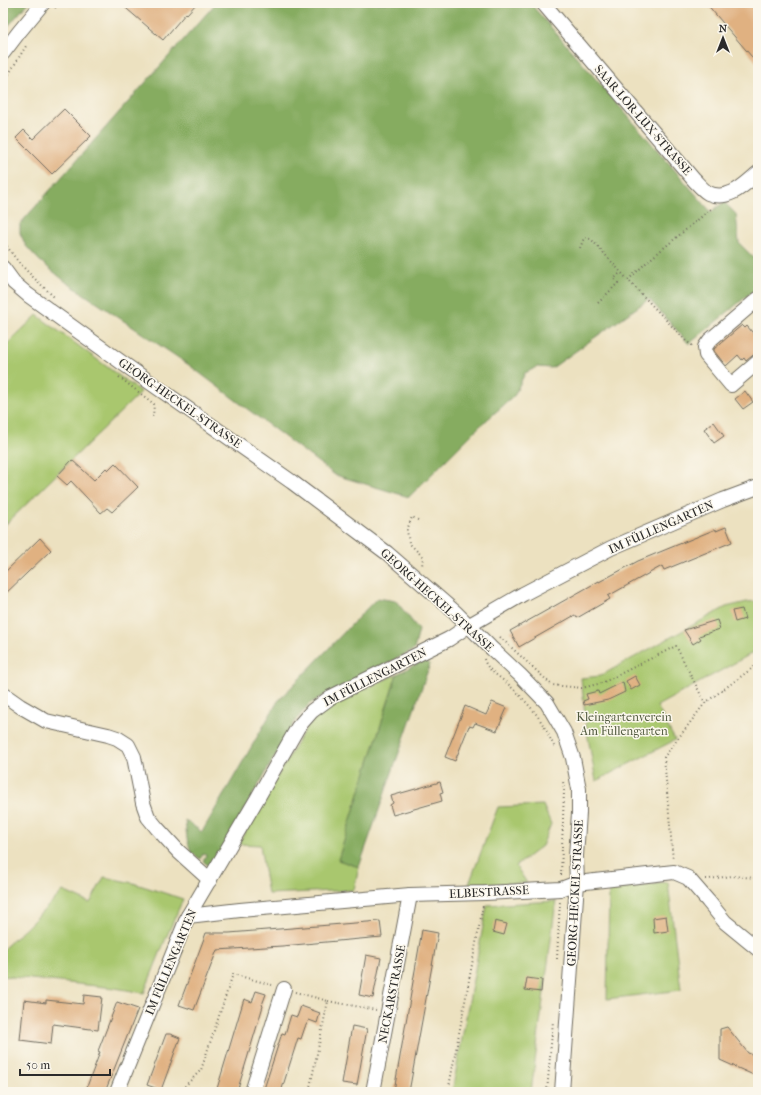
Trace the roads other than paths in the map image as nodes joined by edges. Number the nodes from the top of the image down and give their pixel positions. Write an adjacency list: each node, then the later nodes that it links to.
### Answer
1 (543, 3): 4 (street, SAAR-LOR-LUX-STRASSE)
2 (48, 6): 3 (street)
3 (3, 53)
4 (758, 173)
5 (3, 268): 9 (street, GEORG-HECKEL-STRASSE)
6 (758, 299): 7 (street)
7 (758, 362)
8 (758, 487): 9 (street, IM FÜLLENGARTEN)
9 (468, 626): 11 (street, IM FÜLLENGARTEN); 12 (street, GEORG-HECKEL-STRASSE)
10 (3, 694): 11 (street)
11 (210, 880): 14 (street, IM FÜLLENGARTEN)
12 (577, 883): 13 (street, ELBESTRASSE); 15 (street, ELBESTRASSE); 20 (street, GEORG-HECKEL-STRASSE)
13 (410, 896): 14 (street, ELBESTRASSE); 19 (street, NECKARSTRASSE)
14 (188, 916): 17 (street, IM FÜLLENGARTEN)
15 (758, 949)
16 (284, 989): 18 (street)
17 (117, 1092)
18 (252, 1092)
19 (373, 1092)
20 (562, 1092)

